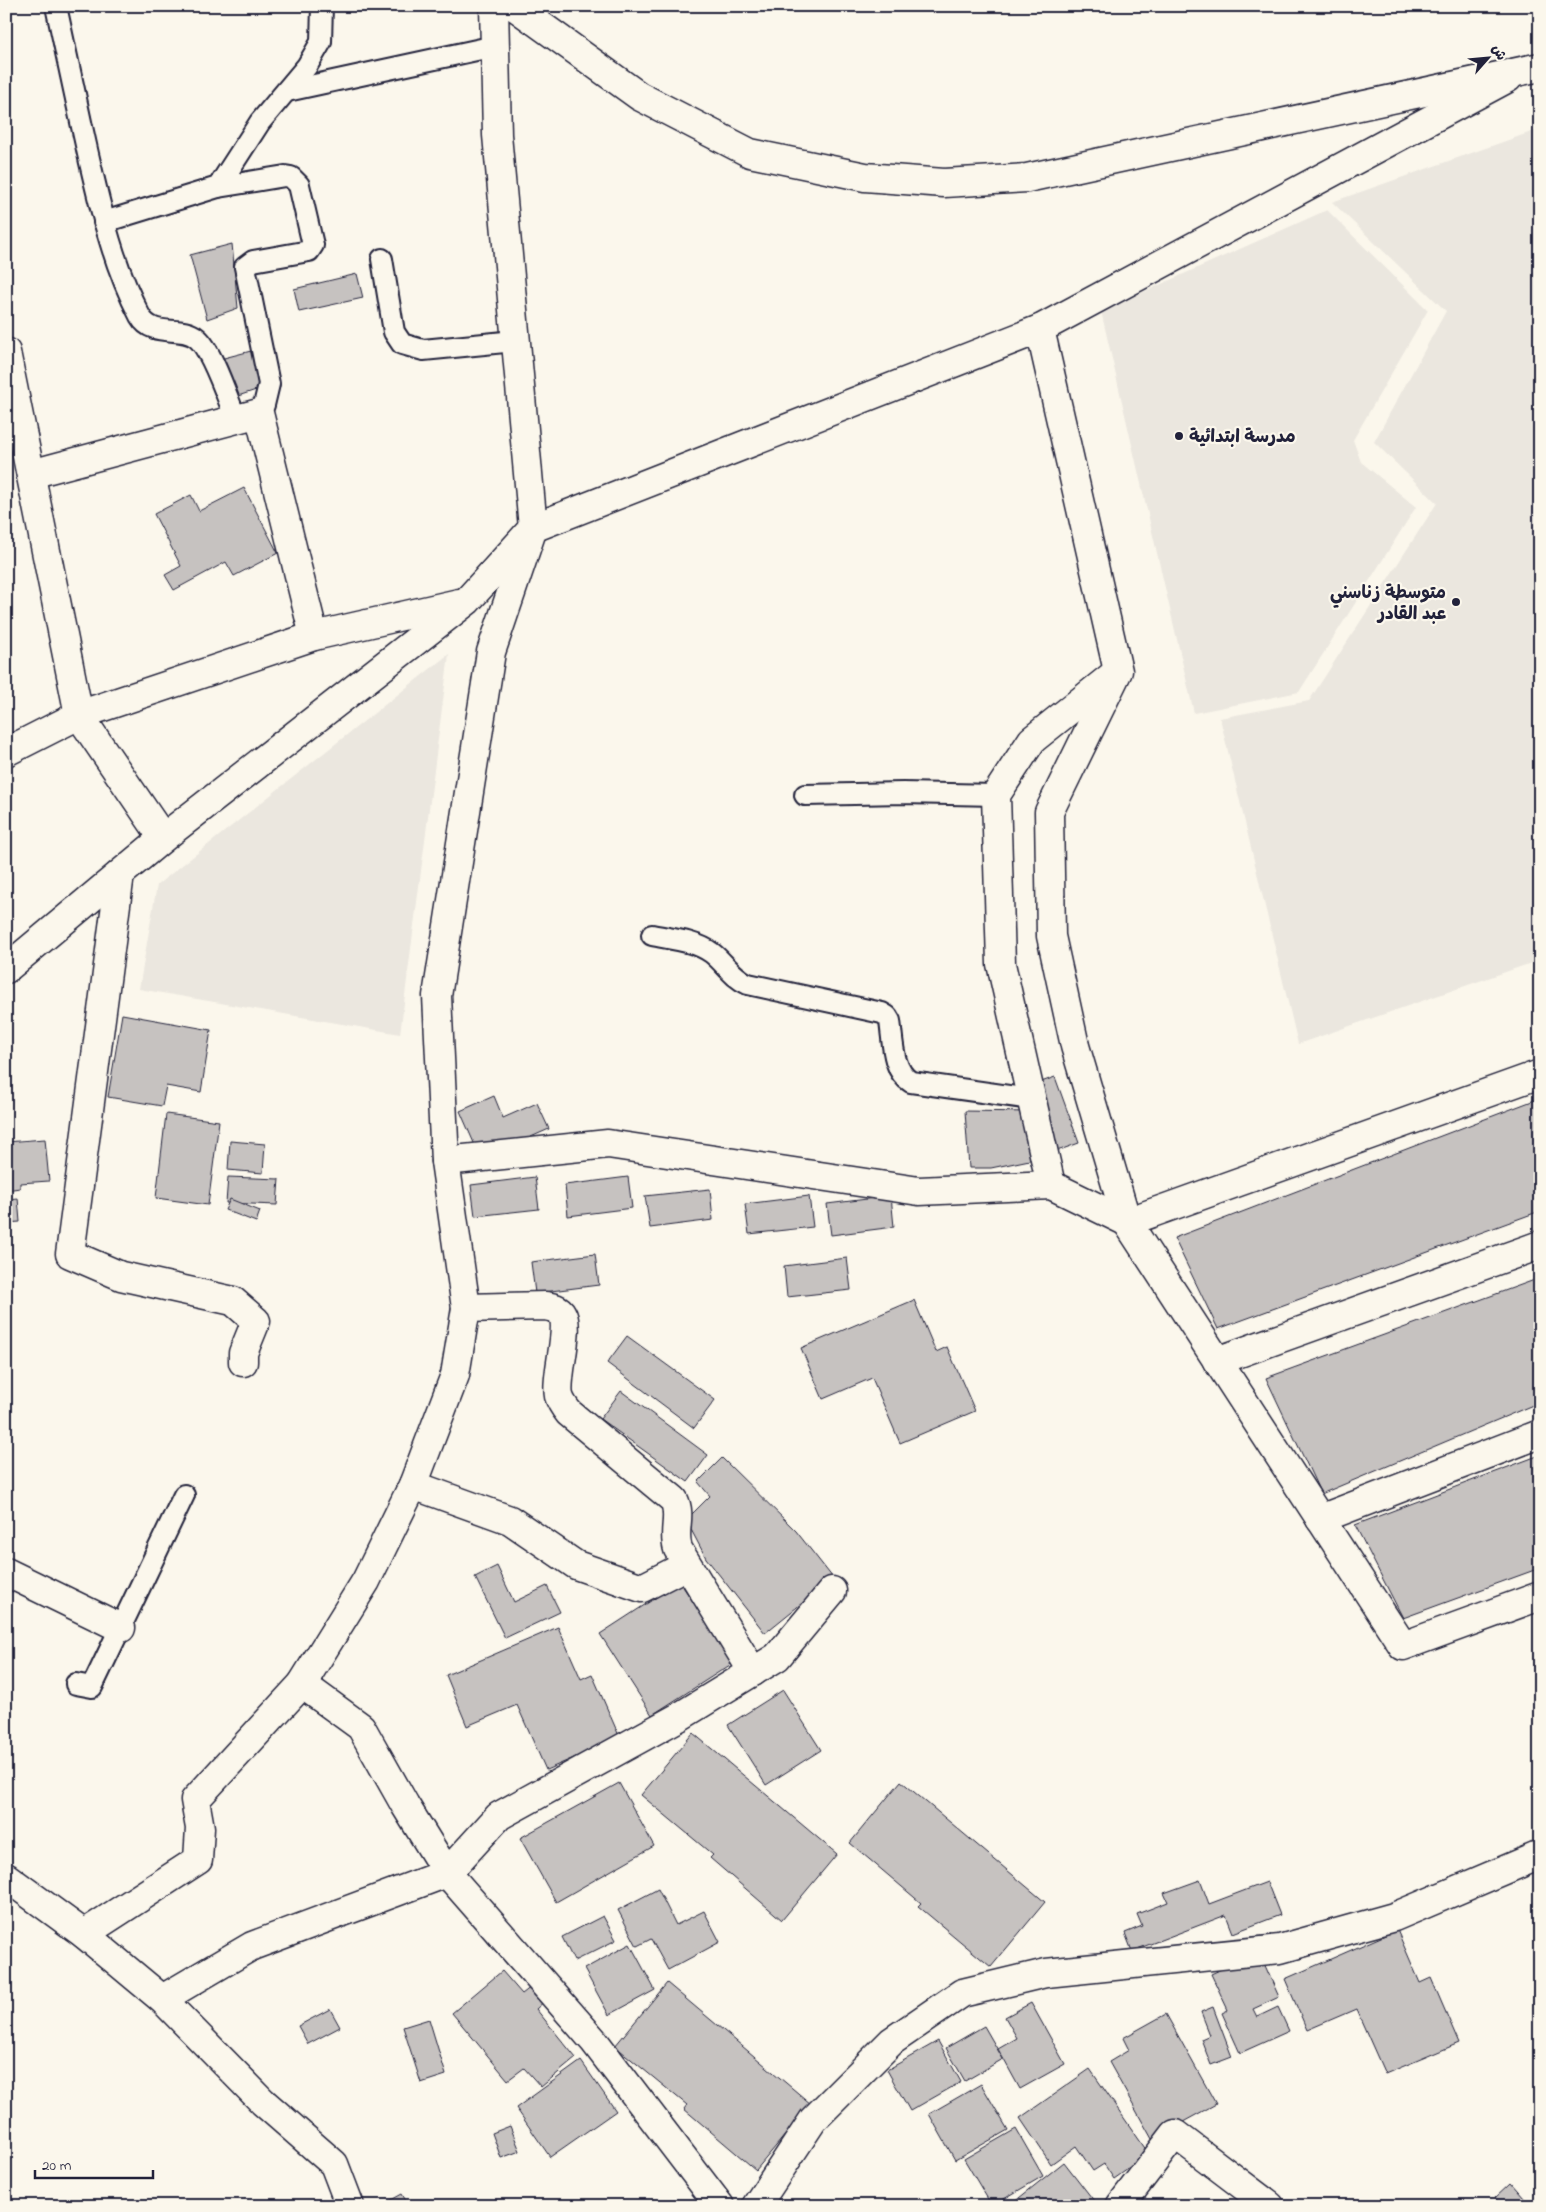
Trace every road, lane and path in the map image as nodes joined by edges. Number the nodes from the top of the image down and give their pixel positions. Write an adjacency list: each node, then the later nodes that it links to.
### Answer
1 (56, 6): 9 (lane)
2 (322, 6): 7 (lane)
3 (494, 6): 5 (street)
4 (514, 6): 6 (street)
5 (495, 46): 7 (lane); 12 (street)
6 (1530, 69): 11 (street)
7 (287, 91): 8 (lane)
8 (218, 187): 9 (lane); 14 (lane)
9 (104, 222): 14 (lane)
10 (382, 259): 12 (lane)
11 (1040, 329): 16 (street); 19 (street)
12 (516, 341): 16 (street)
13 (6, 352): 15 (street)
14 (248, 416): 15 (street); 18 (street)
15 (31, 474): 20 (street)
16 (533, 528): 17 (street); 30 (street)
17 (467, 601): 18 (street); 24 (street)
18 (314, 636): 20 (street)
19 (1118, 671): 23 (street); 32 (street)
20 (80, 715): 21 (street); 24 (street)
21 (6, 752)
22 (806, 795): 23 (lane)
23 (996, 795): 29 (street)
24 (163, 838): 25 (street)
25 (120, 874): 27 (street); 36 (street)
26 (652, 935): 29 (lane)
27 (6, 969)
28 (1540, 1074): 32 (street)
29 (1032, 1099): 31 (street)
30 (445, 1161): 31 (street); 34 (street)
31 (1051, 1185): 32 (street)
32 (1127, 1222): 35 (street)
33 (1540, 1245): 35 (street)
34 (466, 1308): 38 (street); 41 (street)
35 (1217, 1361): 40 (street)
36 (243, 1362)
37 (1540, 1434): 40 (street)
38 (413, 1485): 41 (street); 48 (street)
39 (184, 1495): 45 (lane)
40 (1320, 1519): 44 (street)
41 (687, 1566): 46 (street)
42 (6, 1572): 45 (street)
43 (832, 1592): 46 (street)
44 (1540, 1596)
45 (121, 1628): 47 (lane)
46 (753, 1672): 50 (street)
47 (76, 1684)
48 (302, 1684): 50 (street); 52 (street)
49 (1540, 1855): 56 (street)
50 (447, 1873): 53 (street); 55 (street)
51 (7, 1880): 52 (street)
52 (84, 1934): 53 (street)
53 (162, 1999): 54 (street)
54 (350, 2206)
55 (720, 2206)
56 (756, 2206)
57 (1120, 2206): 58 (street)
58 (1270, 2206)

